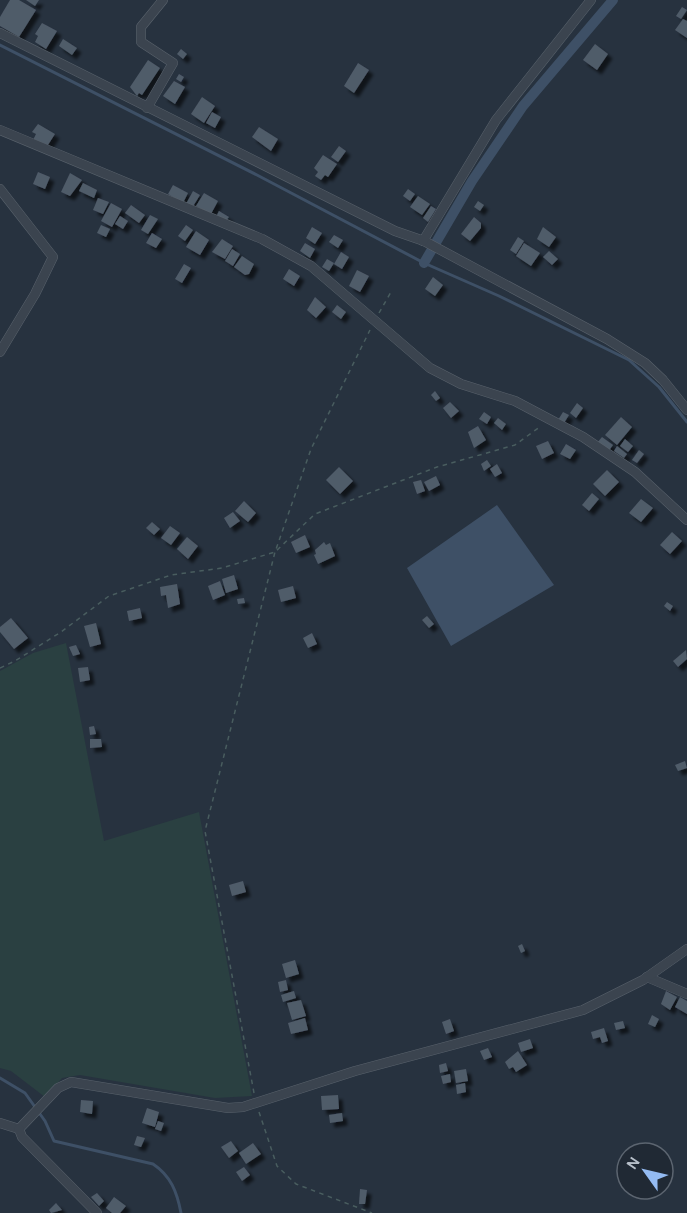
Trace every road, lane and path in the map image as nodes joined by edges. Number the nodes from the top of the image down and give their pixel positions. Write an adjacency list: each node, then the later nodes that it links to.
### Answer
1 (163, 0): 4 (street)
2 (591, 0): 7 (street)
3 (0, 33): 4 (street)
4 (147, 108): 7 (street)
5 (0, 130): 9 (street)
6 (0, 189): 10 (street)
7 (424, 241): 11 (street)
8 (392, 292): 9 (path)
9 (375, 320): 12 (street); 14 (path)
10 (0, 352)
11 (687, 410)
12 (547, 418): 13 (street); 14 (path)
13 (687, 520)
14 (275, 552): 15 (path); 19 (path)
15 (0, 668)
16 (687, 948): 17 (street)
17 (647, 977): 18 (street); 19 (street)
18 (687, 994)
19 (256, 1102): 21 (street); 23 (path)
20 (0, 1123): 21 (street)
21 (20, 1129): 22 (street)
22 (97, 1213)
23 (372, 1213)

